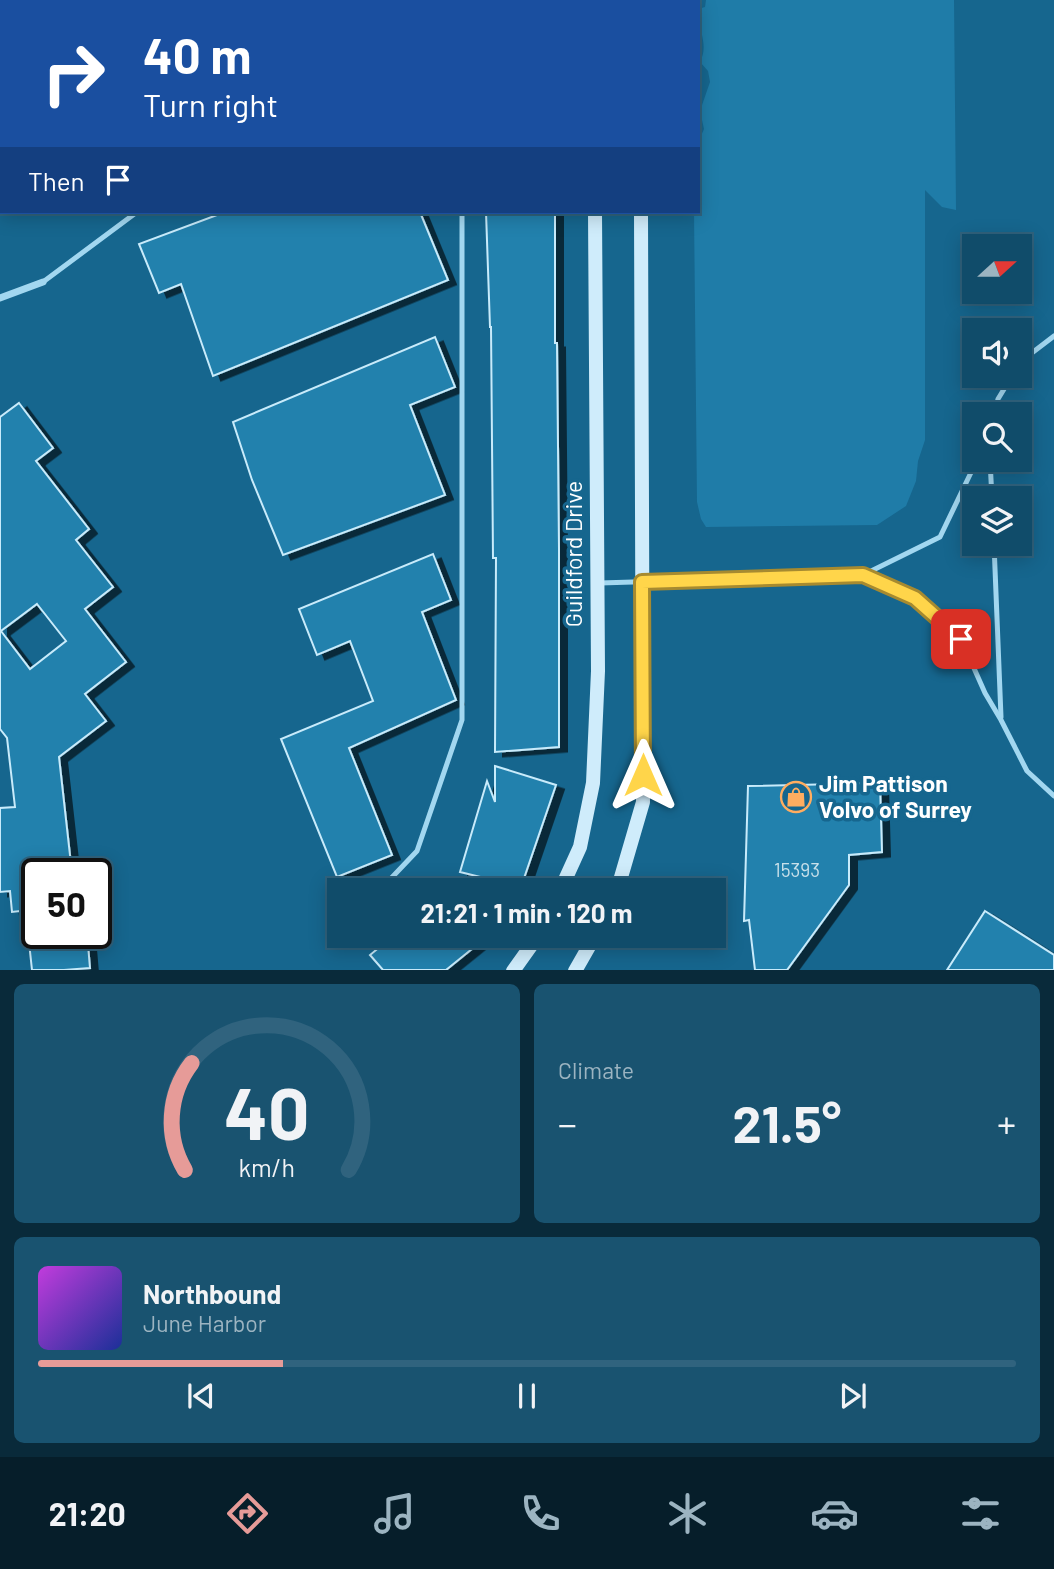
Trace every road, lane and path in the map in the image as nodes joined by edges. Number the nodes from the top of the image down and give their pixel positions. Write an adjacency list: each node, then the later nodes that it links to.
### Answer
1 (133, 214): 5 (lane)
2 (461, 214): 16 (lane)
3 (596, 214): 13 (main road, Guildford Drive)
4 (641, 214): 12 (main road)
5 (43, 282): 6 (street)
6 (0, 298)
7 (1054, 336): 8 (lane)
8 (1032, 353)
9 (971, 472): 11 (lane)
10 (994, 556): 14 (lane)
11 (863, 575): 12 (lane); 14 (lane)
12 (642, 582): 13 (lane); 18 (main road)
13 (597, 583): 17 (main road, Guildford Drive)
14 (1001, 720): 15 (lane)
15 (1054, 796)
16 (391, 878)
17 (566, 878)
18 (622, 878)
19 (529, 948): 21 (main road)
20 (587, 948): 22 (main road)
21 (514, 970)
22 (576, 970)

